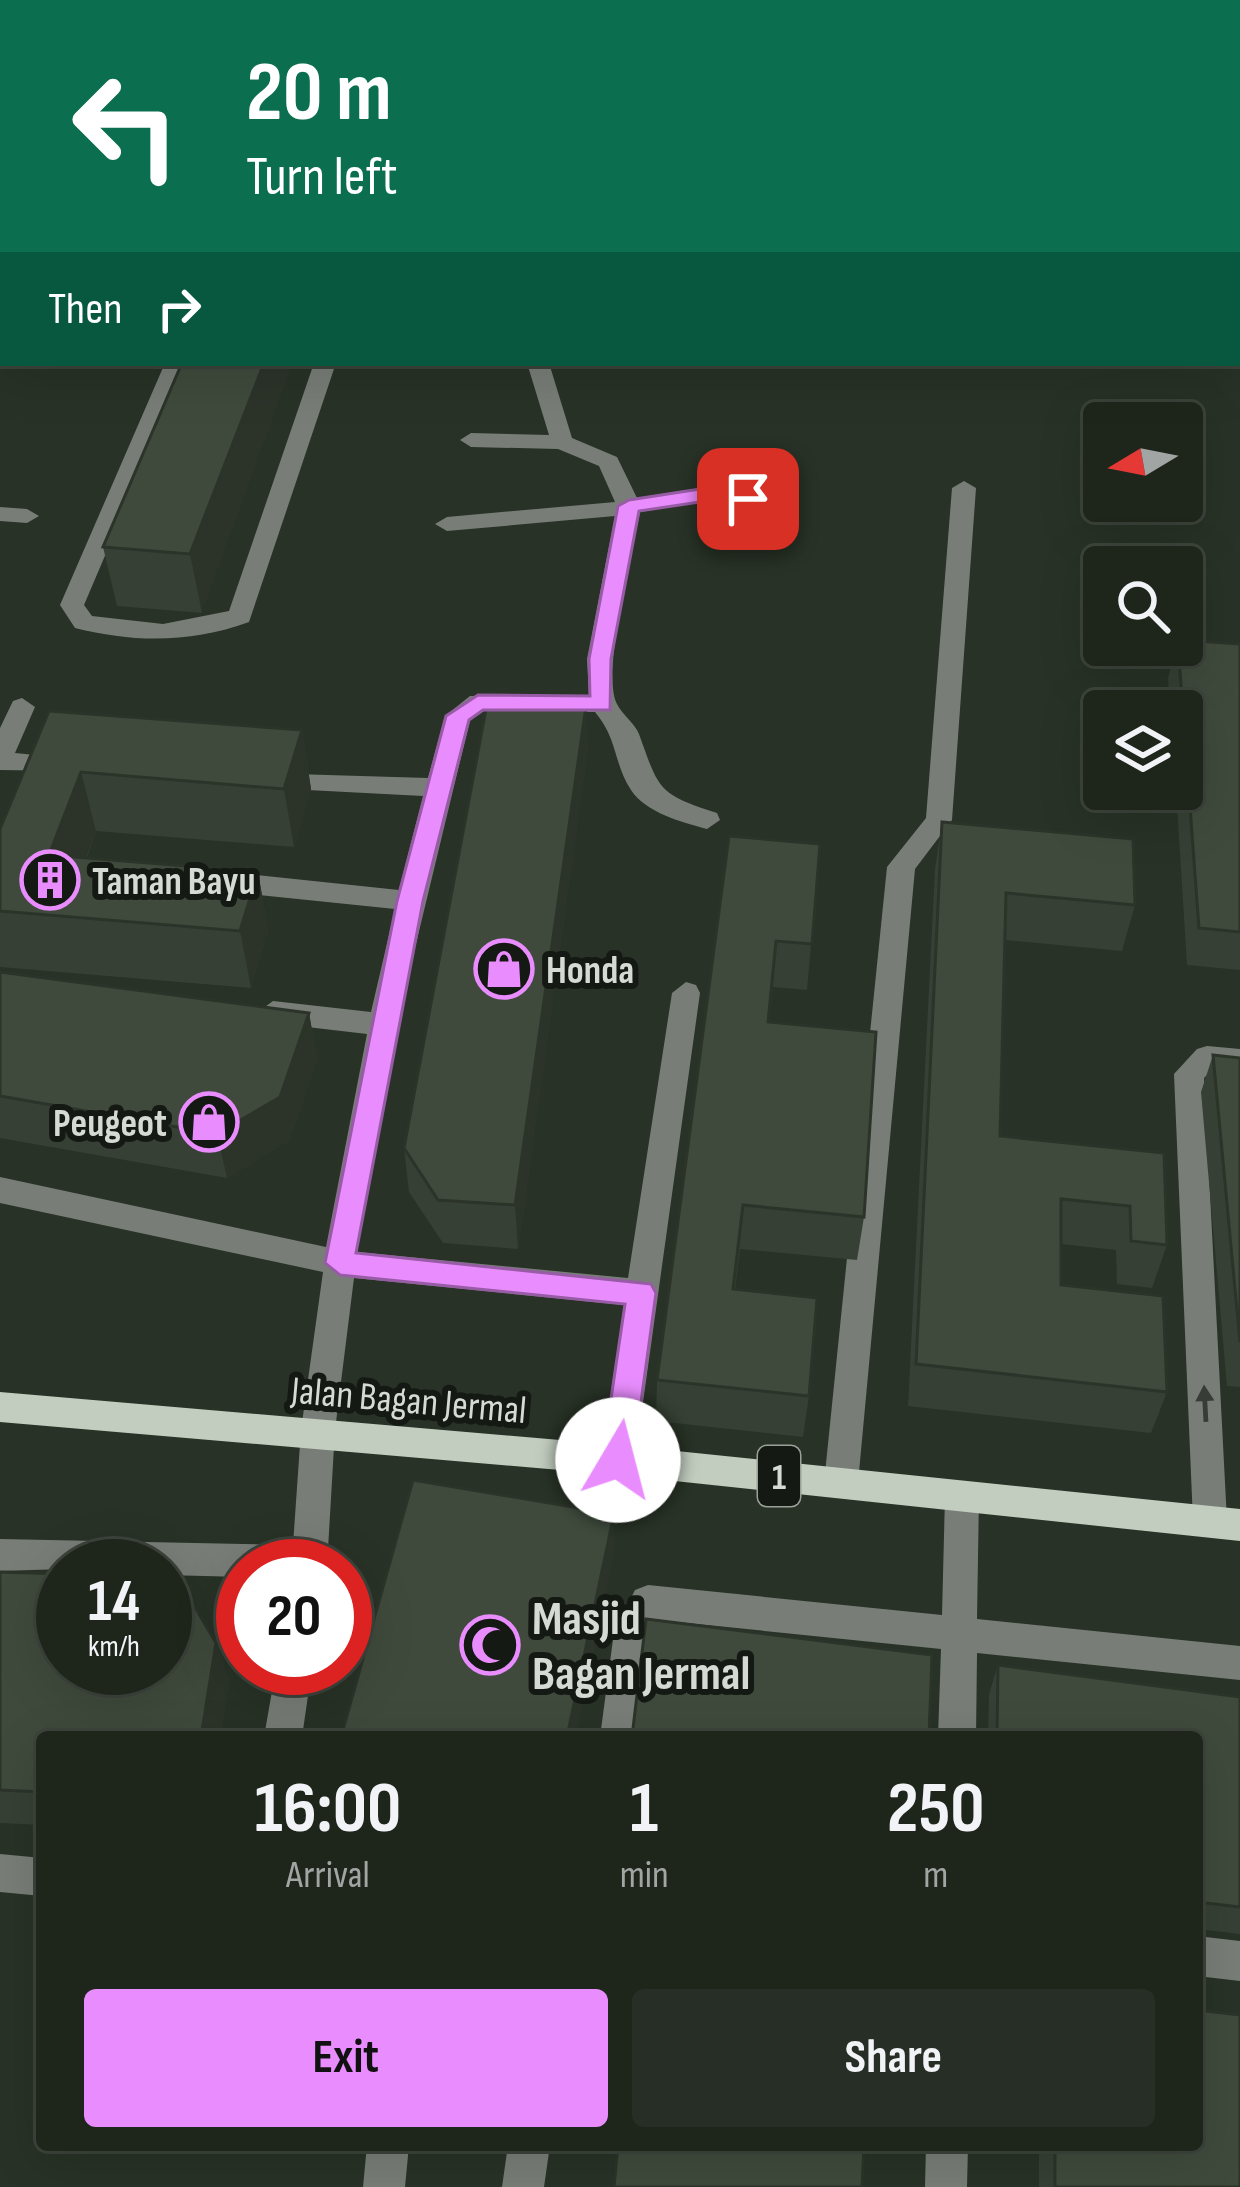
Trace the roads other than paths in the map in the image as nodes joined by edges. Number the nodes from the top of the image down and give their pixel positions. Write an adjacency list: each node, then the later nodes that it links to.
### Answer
1 (175, 366): 2 (street)
2 (325, 366)
3 (539, 366): 5 (street)
4 (472, 440): 5 (street)
5 (562, 442): 8 (street)
6 (964, 488): 31 (street)
7 (748, 499): 8 (street)
8 (629, 506): 11 (street); 12 (street)
9 (0, 514): 10 (street)
10 (27, 516)
11 (447, 524)
12 (602, 704): 17 (street); 18 (street)
13 (22, 707): 14 (street)
14 (0, 759): 15 (street)
15 (93, 767)
16 (232, 776): 17 (street)
17 (438, 788): 20 (street)
18 (707, 820)
19 (201, 879): 20 (street)
20 (410, 901): 23 (street)
21 (686, 993): 27 (street)
22 (250, 1010): 23 (street)
23 (386, 1025): 26 (street)
24 (1240, 1060): 33 (street, one-way to 24)
25 (0, 1190): 26 (street)
26 (340, 1263): 27 (street); 29 (street)
27 (641, 1293): 30 (street)
28 (0, 1407): 29 (main road, Jalan Bagan Jermal / 1)
29 (318, 1432): 30 (main road, Jalan Bagan Jermal / 1); 34 (street)
30 (618, 1460): 31 (main road, Jalan Bagan Jermal / 1)
31 (841, 1483): 32 (main road, Jalan Bagan Jermal / 1)
32 (962, 1496): 33 (main road, Jalan Bagan Jermal / 1); 37 (street)
33 (1225, 1523)
34 (312, 1539)
35 (0, 1555): 36 (street)
36 (216, 1561)
37 (958, 1630): 38 (street); 41 (street); 42 (street)
38 (1240, 1663)
39 (289, 1695): 40 (street)
40 (284, 1731)
41 (620, 1731)
42 (957, 1731)
43 (0, 1873): 44 (street)
44 (36, 1876)
45 (1203, 1957): 46 (street)
46 (1240, 1961)
47 (387, 2151): 50 (street)
48 (528, 2151): 51 (street)
49 (947, 2151): 52 (street)
50 (384, 2187)
51 (523, 2187)
52 (946, 2187)

